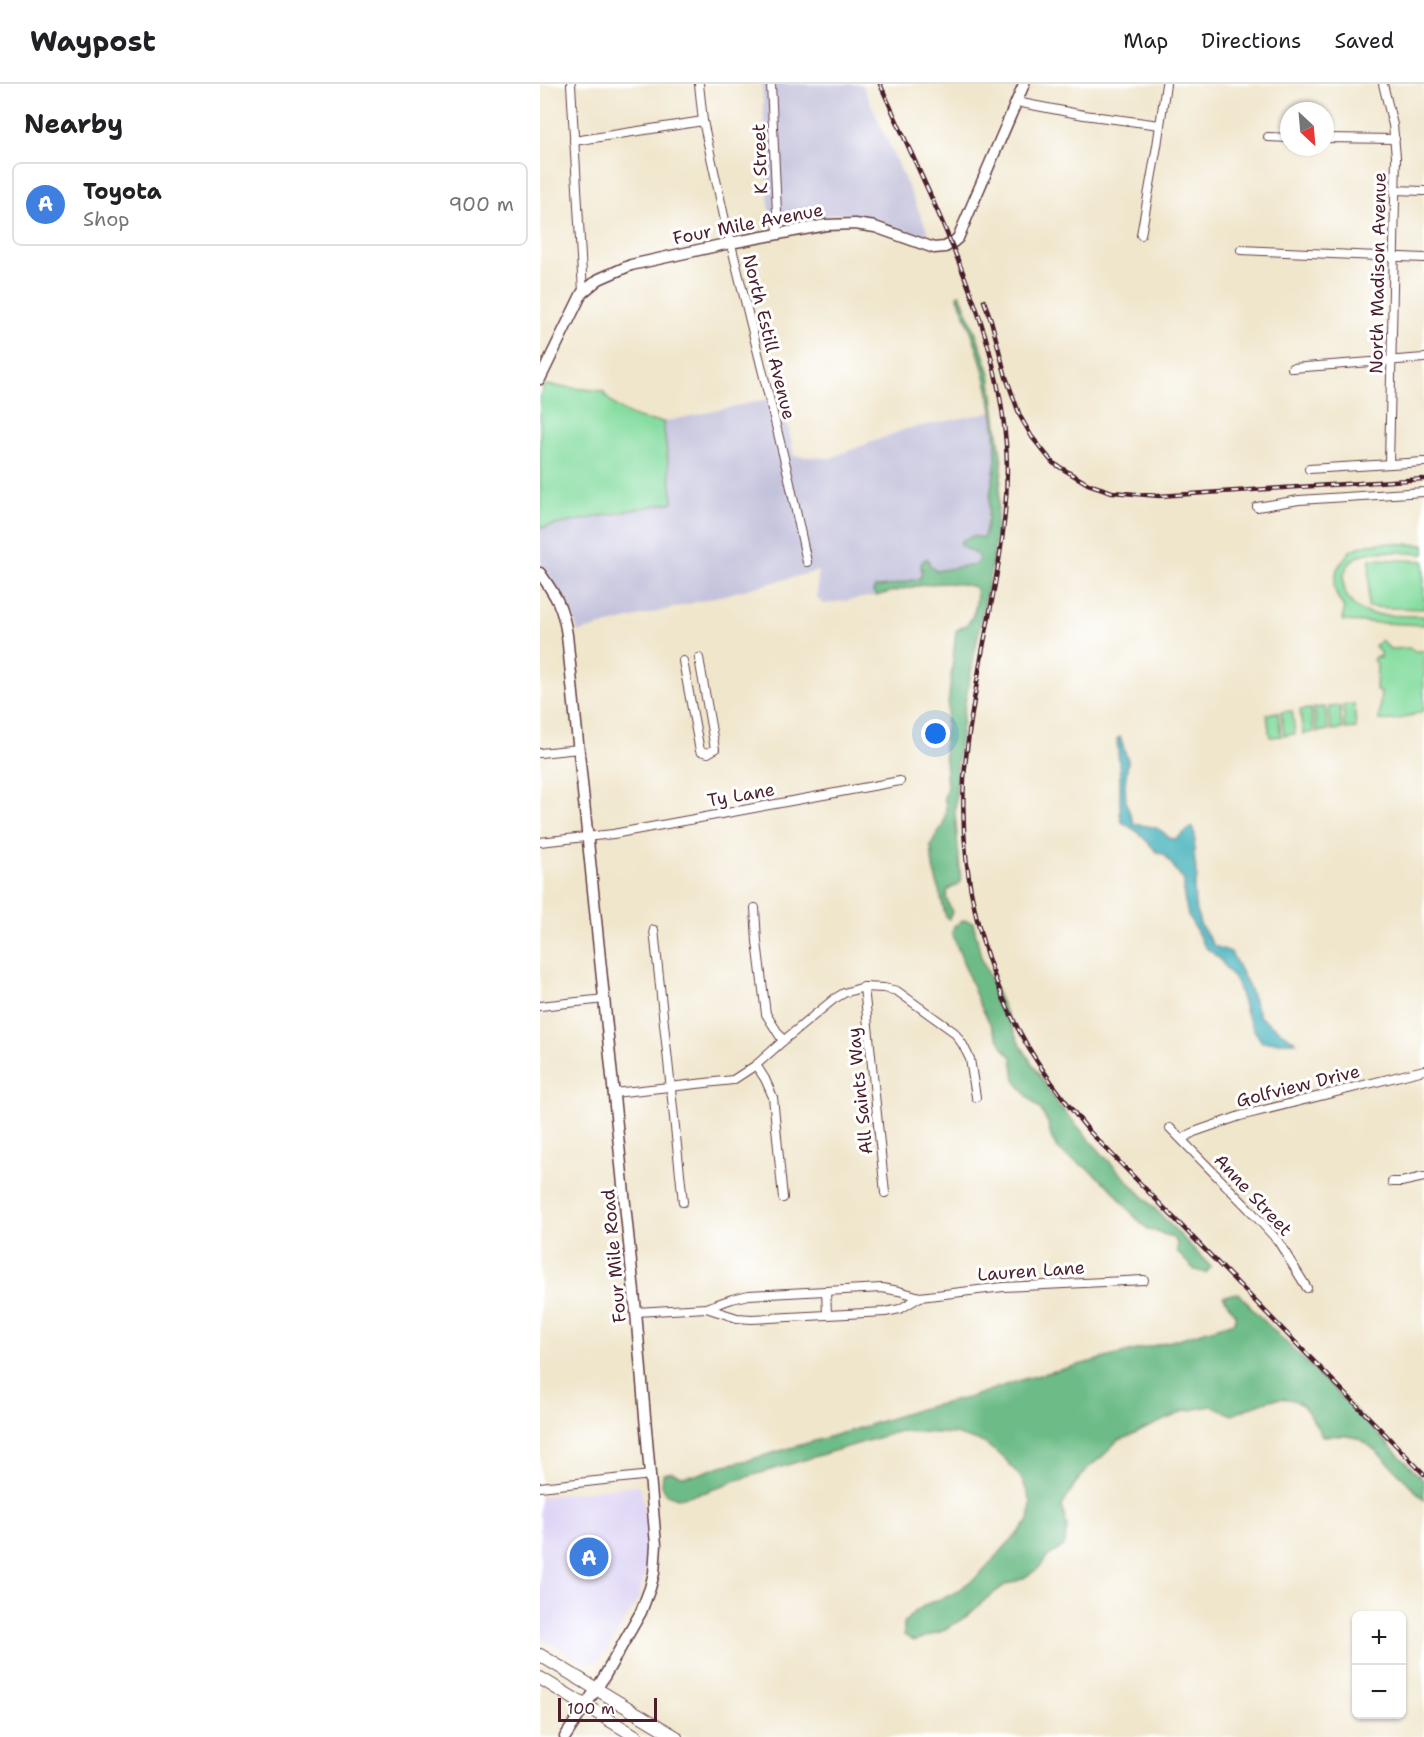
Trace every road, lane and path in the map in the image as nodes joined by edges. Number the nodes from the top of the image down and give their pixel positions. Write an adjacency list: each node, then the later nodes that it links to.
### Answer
1 (571, 84): 14 (street)
2 (699, 84): 8 (street, North Estill Avenue)
3 (771, 84): 17 (street, K Street)
4 (1024, 84): 7 (street, Four Mile Avenue)
5 (1166, 84): 9 (street)
6 (1383, 84): 13 (street, North Madison Avenue)
7 (1016, 102): 9 (street); 17 (street, Four Mile Avenue)
8 (703, 121): 14 (street); 19 (street, North Estill Avenue)
9 (1160, 125): 18 (street)
10 (1268, 137): 11 (street)
11 (1280, 138)
12 (1334, 138): 13 (street)
13 (1395, 139): 15 (street, North Madison Avenue)
14 (574, 141): 23 (street)
15 (1394, 190): 16 (street); 21 (street, North Madison Avenue)
16 (1424, 191)
17 (778, 233): 19 (street, Four Mile Avenue)
18 (1141, 235)
19 (730, 243): 23 (street, Four Mile Avenue); 33 (street, North Estill Avenue)
20 (1241, 250): 21 (street)
21 (1393, 257): 22 (street); 25 (street, North Madison Avenue)
22 (1424, 258)
23 (583, 292): 27 (street, Four Mile Avenue)
24 (1424, 358): 25 (street)
25 (1391, 361): 26 (street); 29 (street, North Madison Avenue)
26 (1293, 368)
27 (540, 379)
28 (1424, 462): 29 (street)
29 (1389, 464): 30 (street)
30 (1309, 469)
31 (1424, 492): 32 (street)
32 (1257, 507)
33 (807, 562)
34 (540, 573): 37 (street)
35 (699, 658): 36 (street)
36 (683, 661)
37 (579, 749): 38 (street); 40 (street, Four Mile Road)
38 (540, 753)
39 (900, 781): 40 (street, Ty Lane)
40 (588, 837): 41 (street, Ty Lane); 45 (street, Four Mile Road)
41 (540, 842)
42 (755, 908): 47 (street)
43 (654, 930): 50 (street)
44 (864, 987): 47 (street); 52 (street); 57 (street, All Saints Way)
45 (605, 999): 46 (street); 51 (street, Four Mile Road)
46 (540, 1006)
47 (783, 1041): 48 (street)
48 (756, 1065): 50 (street); 58 (street)
49 (1424, 1070): 54 (street, Golfview Drive)
50 (671, 1087): 51 (street); 59 (street)
51 (614, 1093): 65 (street, Four Mile Road)
52 (976, 1097)
53 (1170, 1128): 54 (street, Anne Street)
54 (1182, 1139): 61 (street, Anne Street)
55 (1424, 1177): 56 (street)
56 (1392, 1182)
57 (885, 1193)
58 (783, 1198)
59 (682, 1202)
60 (1144, 1280): 63 (street, Lauren Lane)
61 (1307, 1288)
62 (826, 1291): 63 (street, Lauren Lane); 64 (street, Lauren Lane); 66 (street)
63 (920, 1297): 66 (street, Lauren Lane)
64 (706, 1308): 65 (street, Lauren Lane); 66 (street, Lauren Lane)
65 (636, 1312): 67 (street, Four Mile Road)
66 (827, 1314)
67 (651, 1475): 68 (street); 71 (street, Four Mile Road)
68 (540, 1487)
69 (540, 1655): 71 (main road)
70 (540, 1678): 72 (main road)
71 (596, 1689): 72 (street, Four Mile Road); 75 (main road)
72 (585, 1706): 73 (street, Four Mile Road); 74 (main road)
73 (565, 1737)
74 (637, 1737)
75 (676, 1737)

